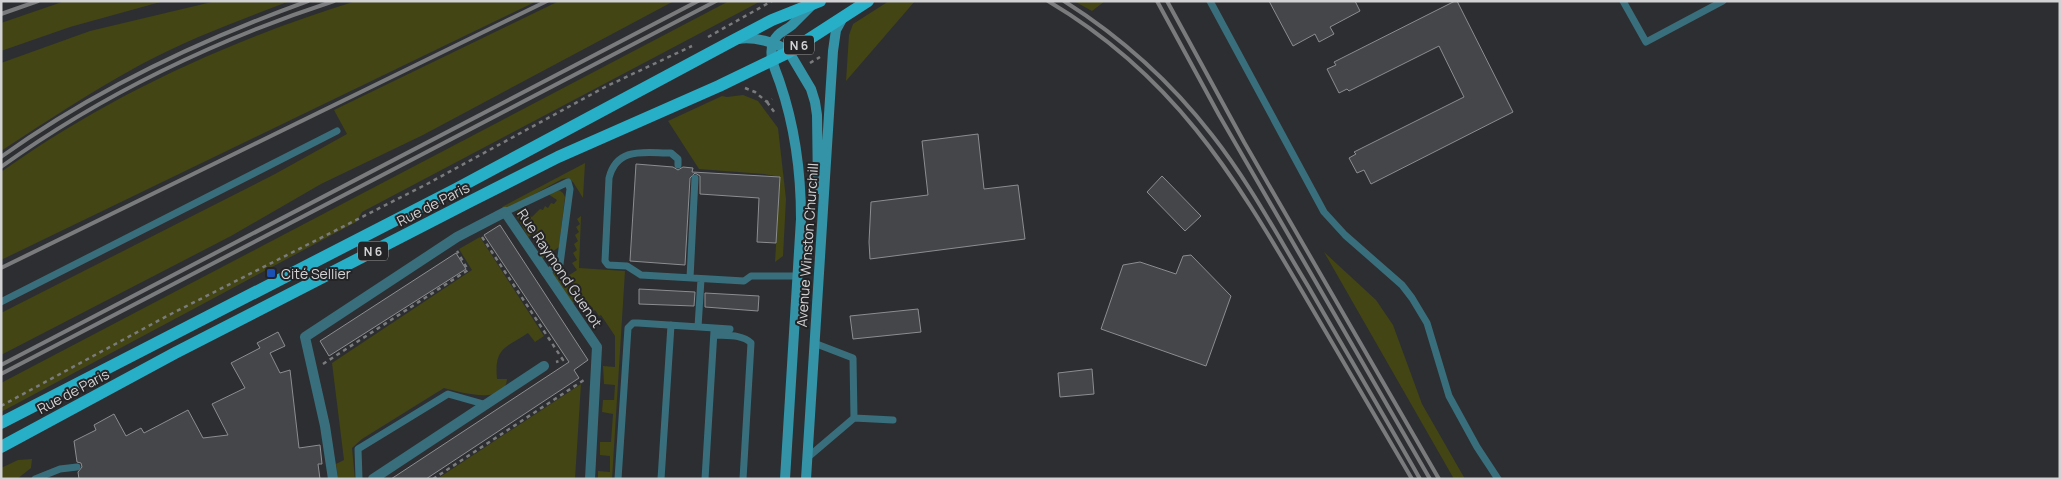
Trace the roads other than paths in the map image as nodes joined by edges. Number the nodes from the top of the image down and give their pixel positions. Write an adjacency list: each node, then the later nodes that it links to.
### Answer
1 (868, 1): 6 (main road, N 6)
2 (1210, 1): 45 (lane)
3 (1623, 1): 4 (lane)
4 (1723, 1)
5 (815, 4): 7 (main road, N 6); 8 (main road)
6 (844, 16): 9 (main road, N 6); 15 (main road, Avenue Winston Churchill)
7 (734, 40): 8 (main road); 30 (main road, Rue de Paris / N 6)
8 (772, 44): 9 (main road); 10 (main road, Avenue Winston Churchill)
9 (789, 52): 10 (main road, N 6); 15 (main road)
10 (772, 60): 17 (main road, Avenue Winston Churchill); 31 (main road, Rue de Paris / N 6)
11 (337, 131): 20 (lane)
12 (678, 165): 18 (lane)
13 (696, 178): 18 (lane)
14 (505, 212): 16 (street, Rue Raymond Guenot); 16 (lane); 35 (street, Rue Raymond Guenot)
15 (821, 235): 25 (main road, Avenue Winston Churchill)
16 (545, 273): 38 (street, Rue Raymond Guenot)
17 (797, 276): 19 (lane); 43 (main road, Avenue Winston Churchill)
18 (690, 278): 19 (lane)
19 (700, 279): 22 (lane)
20 (1, 302)
21 (671, 325): 22 (lane); 39 (lane); 40 (lane)
22 (698, 327): 24 (lane)
23 (730, 329): 24 (lane)
24 (714, 332): 41 (lane); 42 (lane)
25 (814, 343): 28 (lane); 32 (main road, Avenue Winston Churchill)
26 (544, 366): 27 (street)
27 (487, 405): 36 (lane); 37 (street)
28 (854, 418): 29 (lane); 32 (lane)
29 (893, 420)
30 (1, 423)
31 (1, 446)
32 (807, 458): 44 (main road, Avenue Winston Churchill)
33 (77, 467): 34 (lane)
34 (35, 479)
35 (333, 479)
36 (359, 479)
37 (373, 479)
38 (590, 479)
39 (618, 479)
40 (662, 479)
41 (705, 479)
42 (743, 479)
43 (784, 479)
44 (806, 479)
45 (1498, 479)

